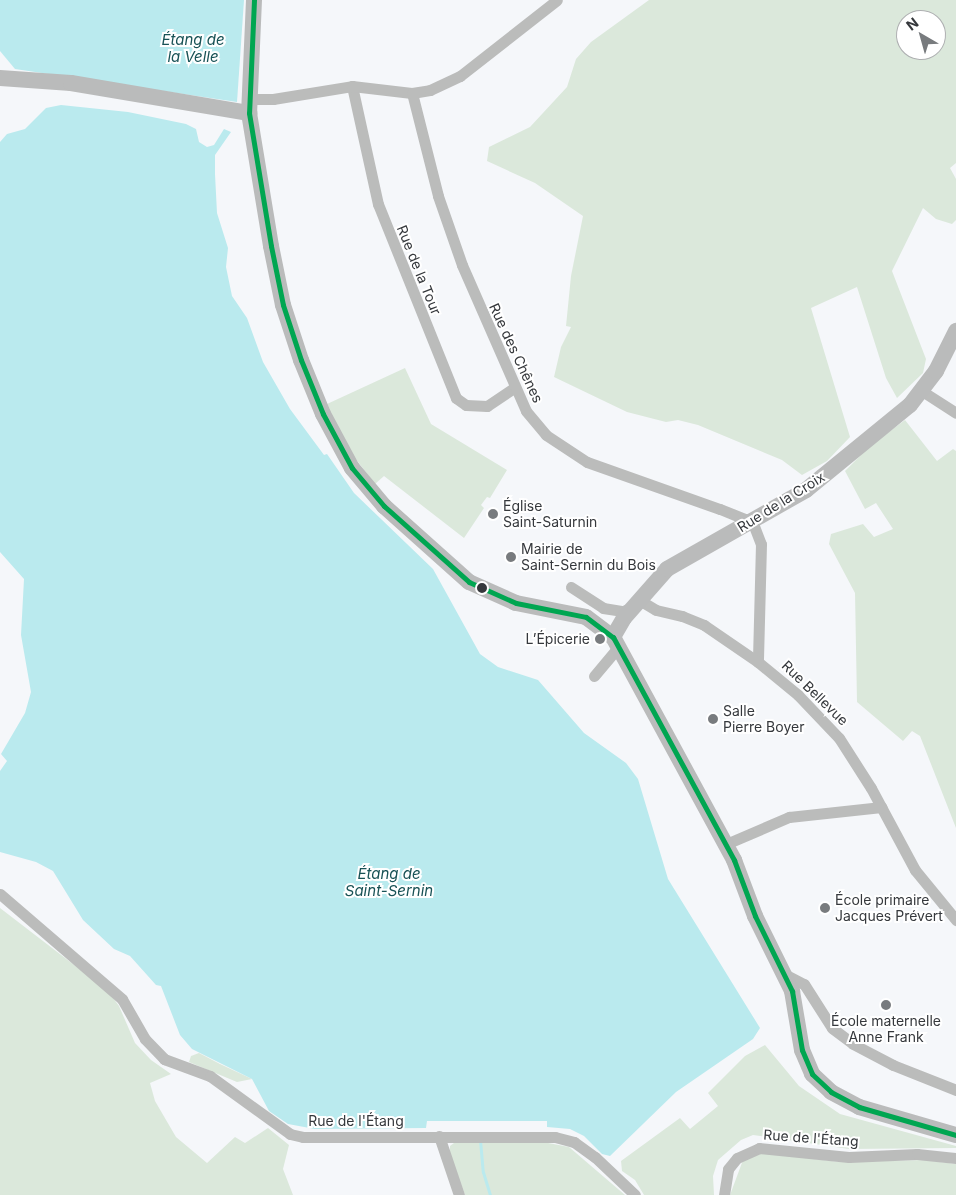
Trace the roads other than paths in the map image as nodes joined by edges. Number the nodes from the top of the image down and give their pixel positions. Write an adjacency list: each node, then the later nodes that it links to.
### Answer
1 (254, 0): 6 (street)
2 (557, 0): 5 (street)
3 (0, 78): 6 (street)
4 (352, 86): 5 (street); 6 (street); 8 (street, Rue de la Tour)
5 (412, 94): 8 (street, Rue des Chênes)
6 (249, 106): 16 (street)
7 (956, 331): 9 (street, Rue de la Croix)
8 (514, 388): 11 (street, Rue des Chênes)
9 (922, 391): 10 (street); 11 (street, Rue de la Croix)
10 (956, 413)
11 (750, 522): 13 (street, Rue de la Croix); 18 (street)
12 (571, 587): 14 (street)
13 (638, 603): 15 (street); 17 (street, Rue de la Croix); 18 (street, Rue Bellevue)
14 (594, 604): 15 (street); 16 (street)
15 (610, 610): 17 (street)
16 (596, 622): 17 (street)
17 (616, 638): 19 (street); 21 (street)
18 (758, 662): 20 (street, Rue Bellevue)
19 (594, 676)
20 (881, 807): 21 (street); 23 (street, Rue Bellevue)
21 (726, 844): 24 (street)
22 (0, 894): 26 (street, Rue de l'Étang)
23 (956, 920)
24 (786, 975): 25 (street); 27 (street)
25 (956, 1090)
26 (438, 1136): 29 (street); 30 (street, Rue de l'Étang)
27 (956, 1136)
28 (956, 1158): 31 (street, Rue de l'Étang)
29 (459, 1195)
30 (635, 1195)
31 (724, 1195)

